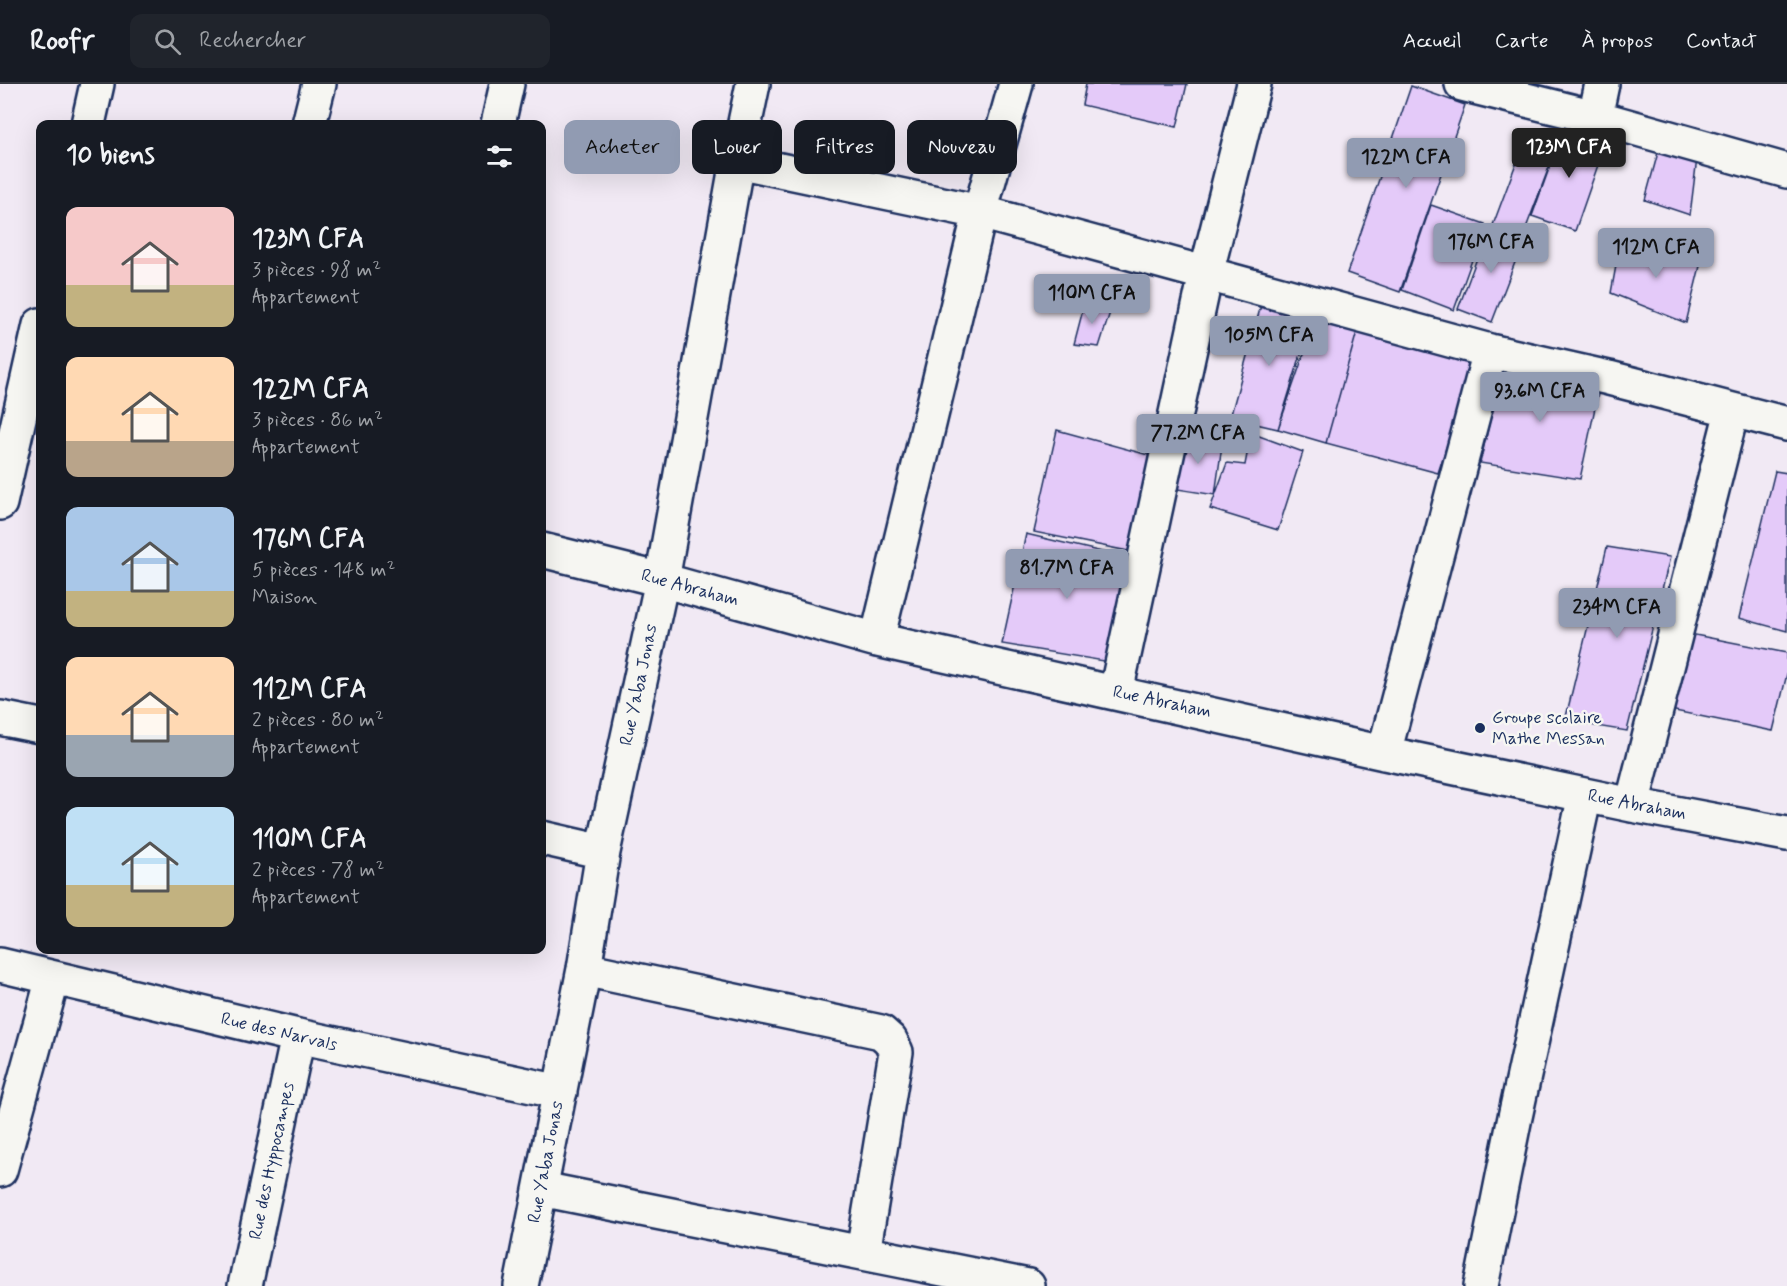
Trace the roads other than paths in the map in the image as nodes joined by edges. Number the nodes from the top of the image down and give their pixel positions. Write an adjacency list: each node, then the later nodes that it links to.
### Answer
1 (98, 84): 10 (street)
2 (319, 84): 11 (street)
3 (507, 84): 12 (street)
4 (753, 84): 13 (street, Rue Yaba Jonas)
5 (1016, 84): 17 (street)
6 (1254, 84): 18 (street)
7 (1462, 84): 9 (street)
8 (1602, 84): 9 (street)
9 (1595, 117): 15 (street)
10 (89, 120)
11 (310, 120)
12 (499, 120)
13 (746, 120)
14 (782, 170): 17 (street)
15 (1787, 171)
16 (735, 174): 26 (street, Rue Yaba Jonas)
17 (980, 212): 18 (street); 27 (street)
18 (1206, 274): 20 (street); 28 (street)
19 (36, 346): 23 (street)
20 (1490, 351): 21 (street); 31 (street)
21 (1732, 411): 22 (street); 33 (street)
22 (1787, 424)
23 (18, 440): 24 (street)
24 (0, 503)
25 (546, 551): 26 (street, Rue Abraham)
26 (662, 579): 27 (street, Rue Abraham); 36 (street, Rue Yaba Jonas)
27 (877, 640): 28 (street, Rue Abraham)
28 (1116, 692): 31 (street, Rue Abraham)
29 (0, 718): 30 (street)
30 (36, 725)
31 (1384, 753): 32 (street, Rue Abraham)
32 (1585, 795): 33 (street, Rue Abraham); 48 (street)
33 (1632, 805): 34 (street, Rue Abraham)
34 (1787, 834)
35 (546, 839): 36 (street)
36 (603, 852): 38 (street, Rue Yaba Jonas)
37 (0, 965): 39 (street, Rue des Narvals)
38 (584, 969): 41 (street, Rue Yaba Jonas); 44 (street)
39 (53, 978): 40 (street, Rue des Narvals); 42 (street)
40 (298, 1036): 41 (street, Rue des Narvals); 46 (street, Rue des Hyppocampes)
41 (560, 1092): 43 (street, Rue Yaba Jonas)
42 (0, 1170)
43 (541, 1189): 44 (street); 47 (street, Rue Yaba Jonas)
44 (863, 1253): 45 (street)
45 (1022, 1285)
46 (245, 1286)
47 (522, 1286)
48 (1481, 1286)

